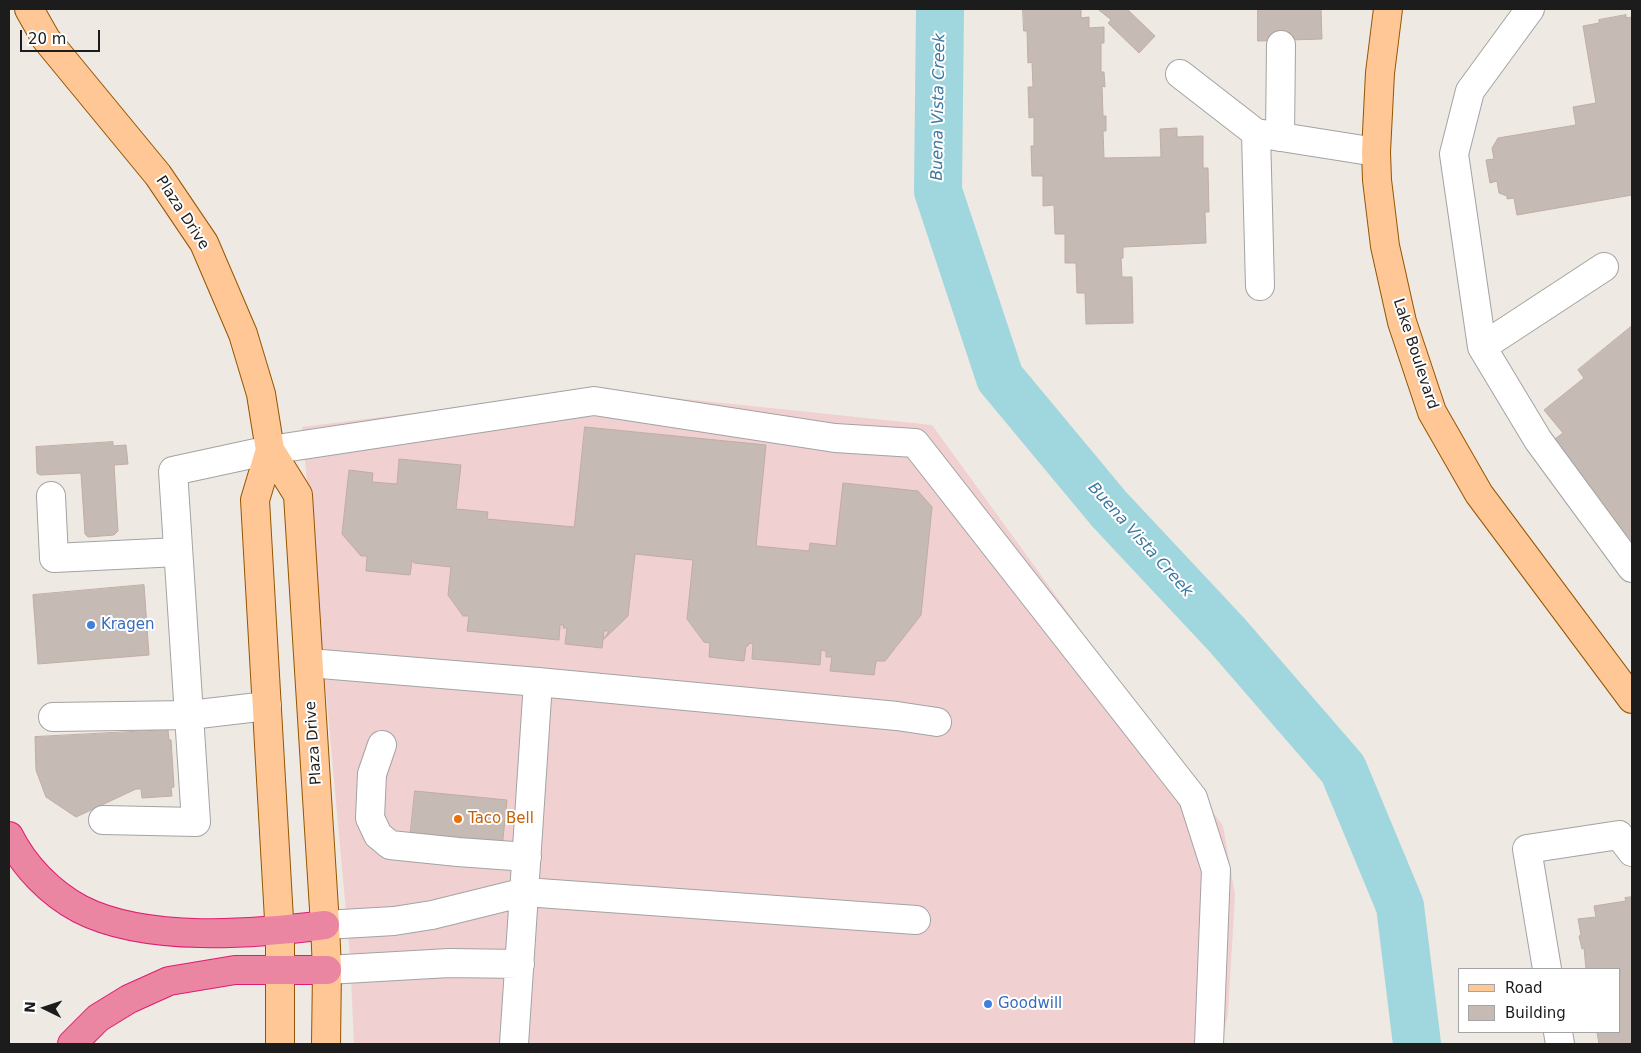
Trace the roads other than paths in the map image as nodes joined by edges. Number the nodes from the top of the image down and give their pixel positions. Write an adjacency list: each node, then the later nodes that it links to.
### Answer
1 (29, 9): 11 (main road, Plaza Drive)
2 (1388, 9): 7 (main road, Lake Boulevard)
3 (1530, 9): 10 (lane)
4 (1281, 45): 6 (lane)
5 (1180, 74): 6 (lane)
6 (1268, 135): 7 (lane); 9 (lane)
7 (1376, 152): 17 (main road, Lake Boulevard)
8 (1604, 267): 10 (lane)
9 (1260, 286)
10 (1482, 347): 14 (lane)
11 (270, 450): 13 (lane); 15 (main road, Plaza Drive); 18 (main road, Plaza Drive); 39 (lane)
12 (51, 496): 13 (lane)
13 (178, 552): 19 (lane)
14 (1632, 568)
15 (309, 662): 16 (lane); 29 (main road, Plaza Drive)
16 (538, 682): 21 (lane); 26 (lane)
17 (1632, 699)
18 (267, 706): 19 (lane); 30 (main road, Plaza Drive)
19 (190, 714): 20 (lane); 23 (lane)
20 (53, 717)
21 (937, 722)
22 (382, 745): 26 (lane)
23 (103, 820)
24 (9, 836): 30 (highway)
25 (1632, 852): 32 (lane)
26 (527, 857): 27 (lane)
27 (525, 892): 28 (lane); 29 (lane); 31 (lane)
28 (916, 920)
29 (326, 925): 30 (highway); 34 (main road, Plaza Drive)
30 (280, 931): 33 (main road, Plaza Drive)
31 (520, 964): 34 (lane); 38 (lane)
32 (1547, 968)
33 (280, 969): 34 (highway); 35 (highway); 36 (main road, Plaza Drive)
34 (327, 970): 37 (main road, Plaza Drive)
35 (72, 1044)
36 (280, 1044)
37 (326, 1044)
38 (514, 1044)
39 (1209, 1044)

